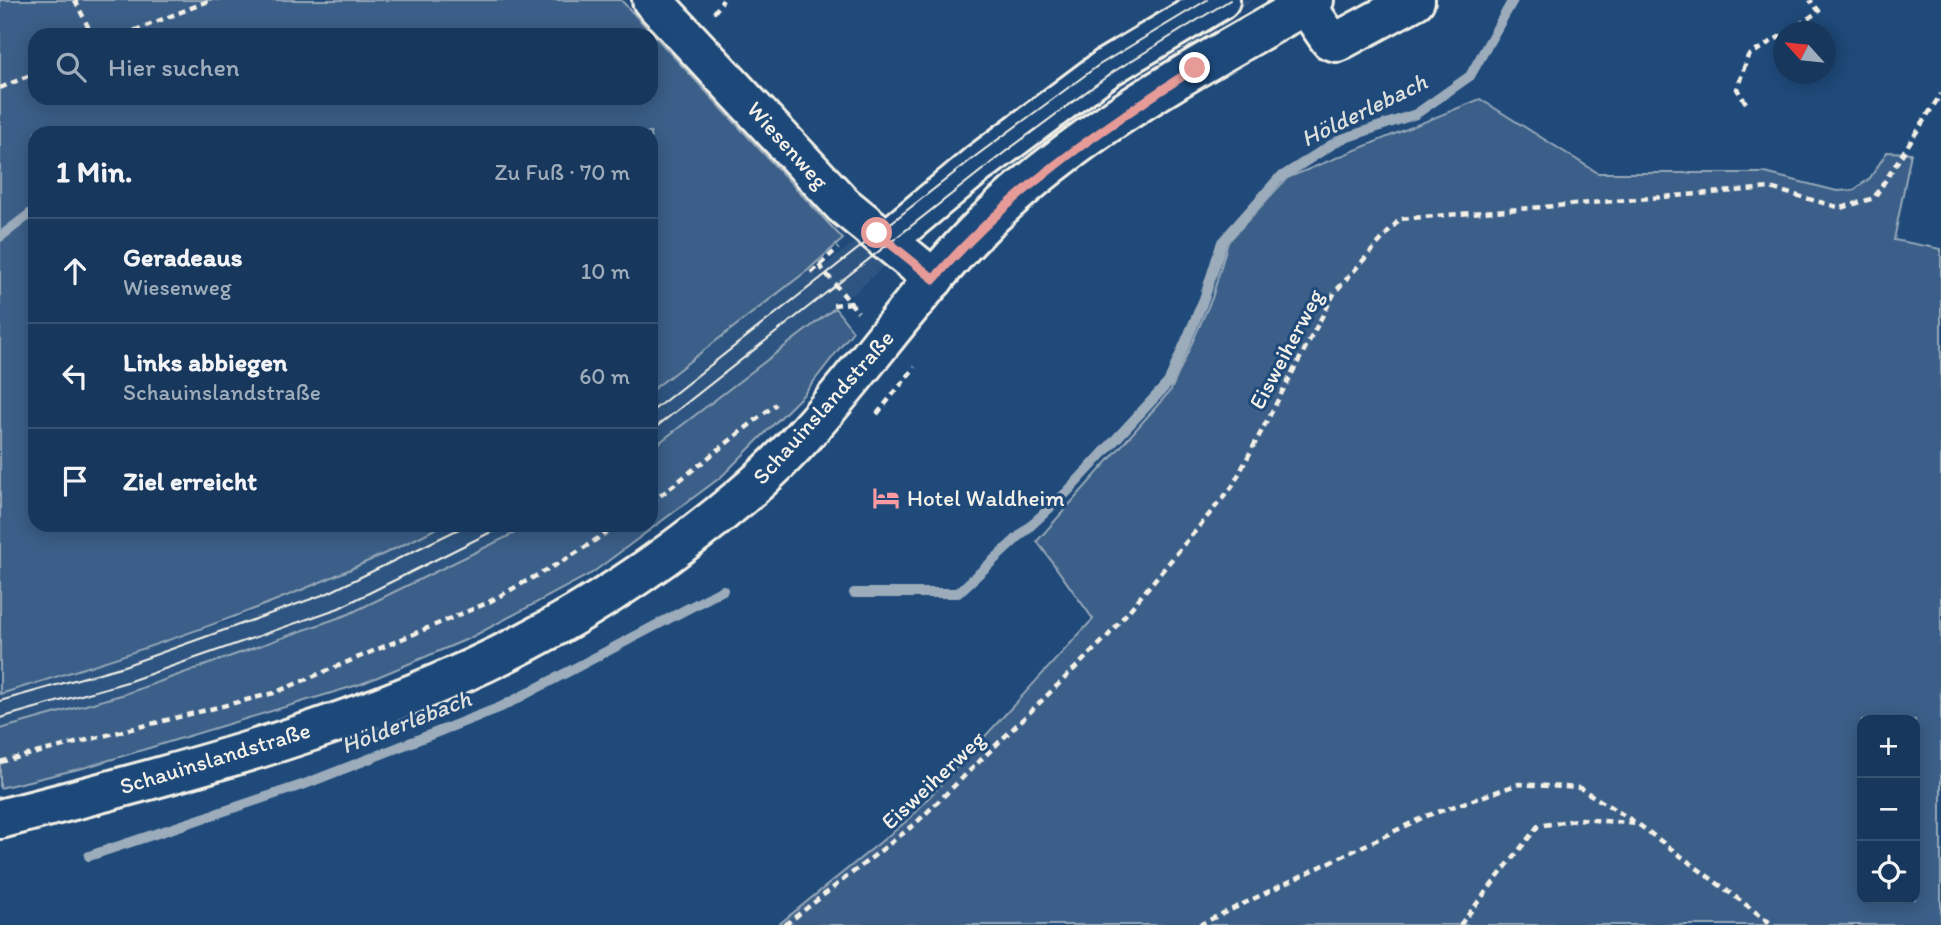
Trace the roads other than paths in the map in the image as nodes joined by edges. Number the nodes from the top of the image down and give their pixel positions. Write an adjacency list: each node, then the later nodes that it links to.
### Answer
1 (652, 0): 5 (main road, Wiesenweg)
2 (1220, 0): 5 (main road)
3 (1415, 0): 4 (main road)
4 (1310, 2): 6 (main road, Schauinslandstraße)
5 (886, 241): 6 (main road, Wiesenweg)
6 (934, 279): 7 (main road, Schauinslandstraße)
7 (0, 819)

